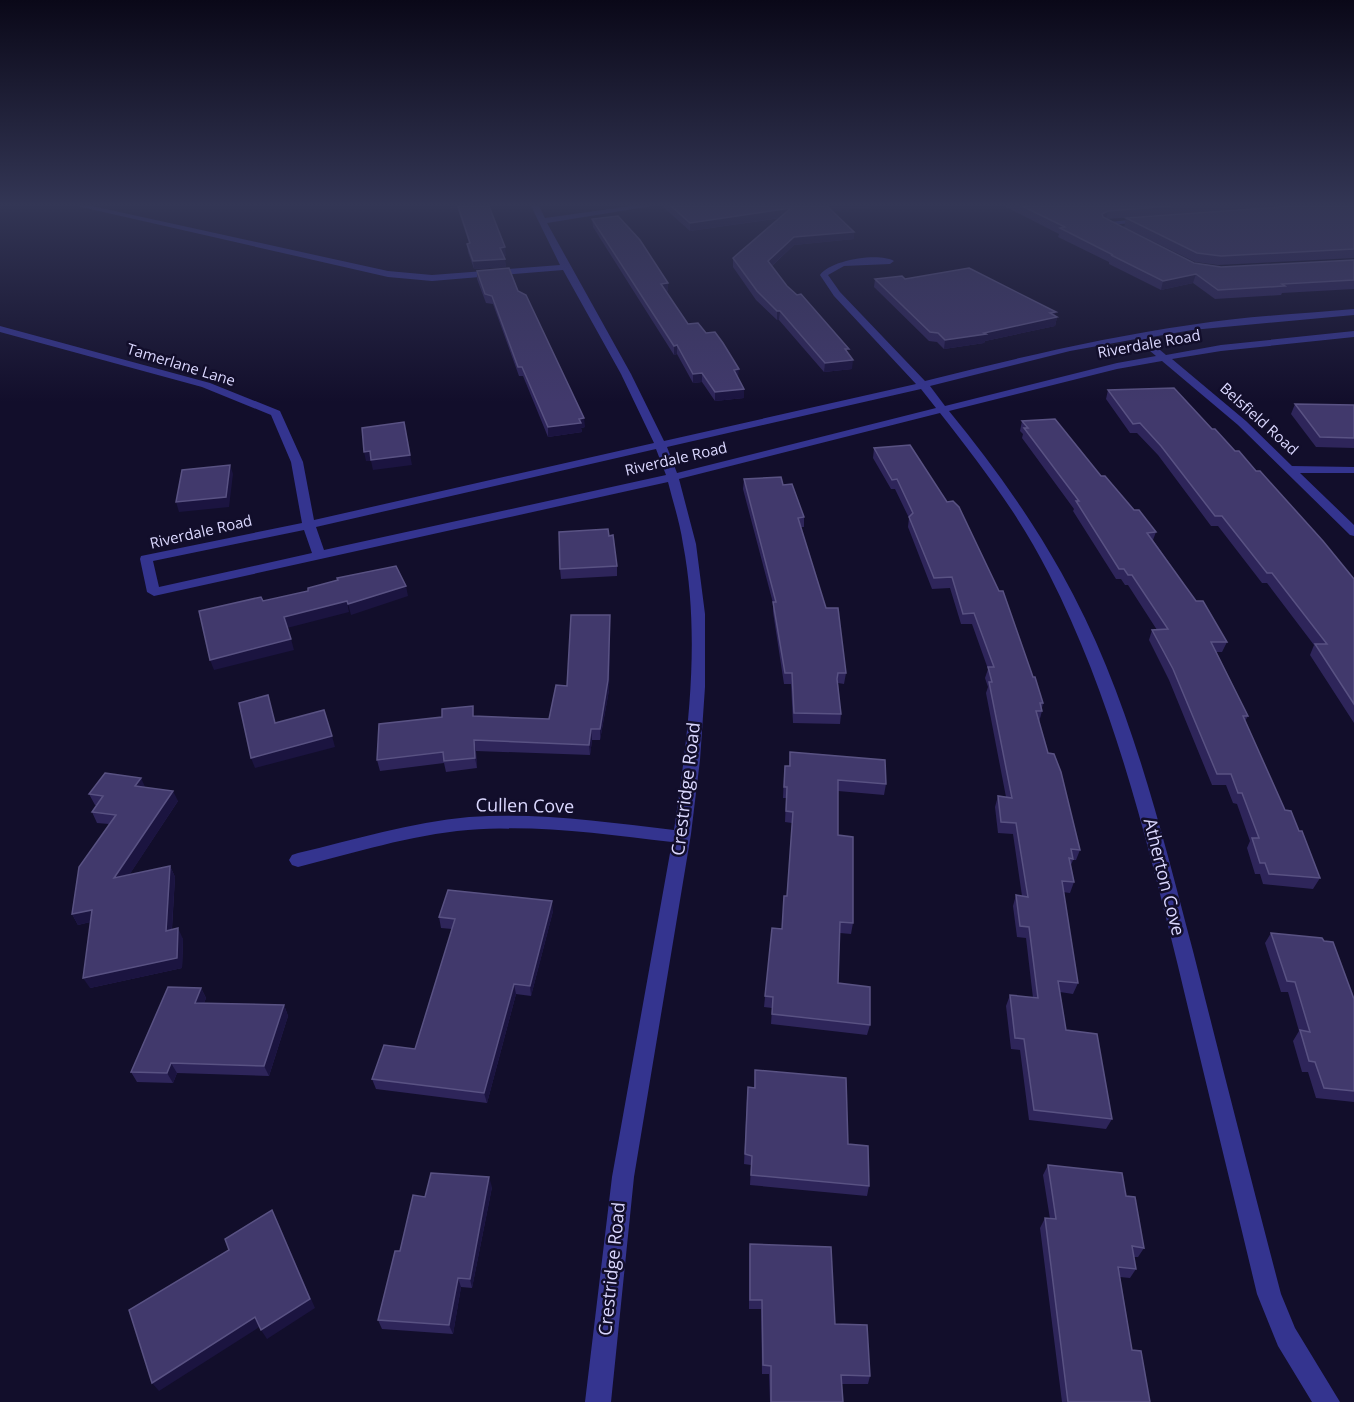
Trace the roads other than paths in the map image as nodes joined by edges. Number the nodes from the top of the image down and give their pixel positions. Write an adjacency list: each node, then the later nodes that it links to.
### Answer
1 (376, 271): 2 (street)
2 (511, 271)
3 (567, 271): 12 (street, Crestridge Road)
4 (826, 271): 10 (street, Atherton Cove)
5 (1354, 312): 8 (street, Riverdale Road)
6 (0, 329): 16 (street, Tamerlane Lane)
7 (1354, 334): 9 (street, Riverdale Road)
8 (1138, 336): 9 (street, Belsfield Road); 10 (street, Riverdale Road)
9 (1164, 357): 11 (street, Riverdale Road); 13 (street, Belsfield Road)
10 (923, 385): 11 (street, Atherton Cove); 12 (street, Riverdale Road)
11 (945, 411): 15 (street, Riverdale Road); 22 (street, Atherton Cove)
12 (659, 445): 15 (street, Crestridge Road); 16 (street, Riverdale Road)
13 (1292, 470): 14 (street); 17 (street, Belsfield Road)
14 (1354, 470)
15 (673, 477): 18 (street, Riverdale Road); 19 (street, Crestridge Road)
16 (309, 525): 18 (street, Tamerlane Lane); 18 (street, Riverdale Road)
17 (1354, 532)
18 (320, 557)
19 (681, 837): 20 (street, Cullen Cove); 21 (street, Crestridge Road)
20 (298, 860)
21 (598, 1402)
22 (1328, 1402)

